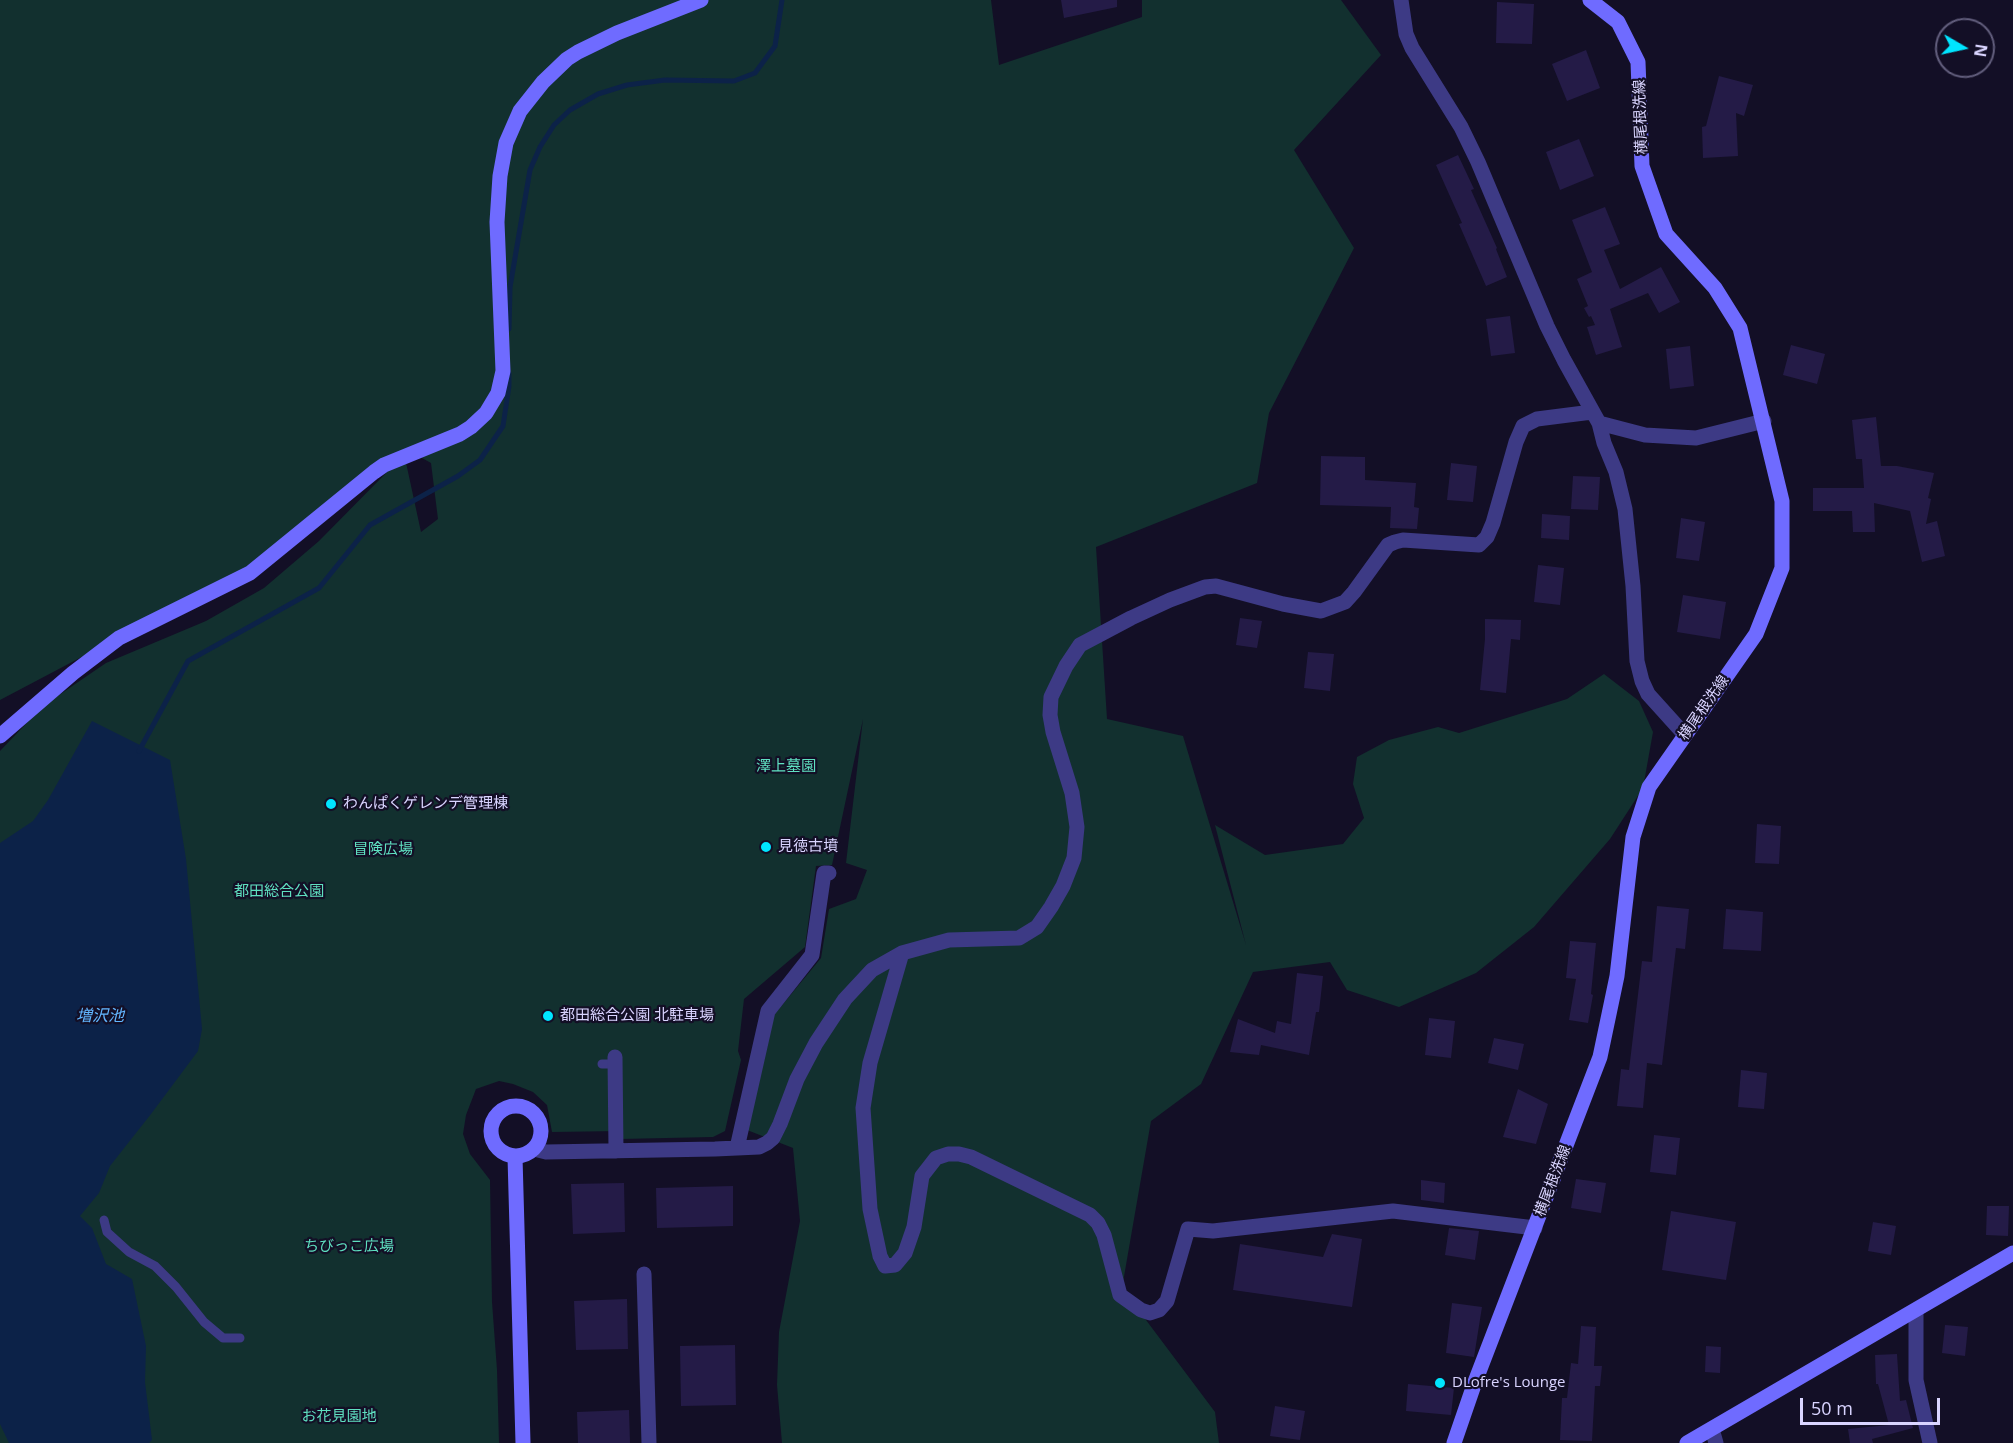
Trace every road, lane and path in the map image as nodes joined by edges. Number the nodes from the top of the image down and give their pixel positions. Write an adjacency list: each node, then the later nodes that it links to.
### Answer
1 (701, 0): 7 (main road)
2 (1401, 0): 4 (street)
3 (1590, 0): 5 (main road, 横尾根洗線)
4 (1596, 418): 5 (street); 6 (street); 9 (street)
5 (1764, 421): 6 (main road, 横尾根洗線)
6 (1685, 735): 16 (main road, 横尾根洗線)
7 (0, 736)
8 (829, 873): 11 (street)
9 (902, 953): 11 (street); 16 (street)
10 (610, 1062): 13 (street)
11 (737, 1148): 13 (street)
12 (534, 1149): 13 (street); 14 (main road); 14 (main road)
13 (616, 1151)
14 (515, 1157): 22 (main road)
15 (104, 1220): 20 (lane)
16 (1535, 1228): 24 (main road, 横尾根洗線)
17 (2013, 1253): 19 (main road)
18 (644, 1274): 23 (street)
19 (1916, 1310): 21 (main road); 26 (street)
20 (240, 1338)
21 (1714, 1436): 25 (main road)
22 (523, 1443)
23 (649, 1443)
24 (1454, 1443)
25 (1687, 1443)
26 (1930, 1443)

